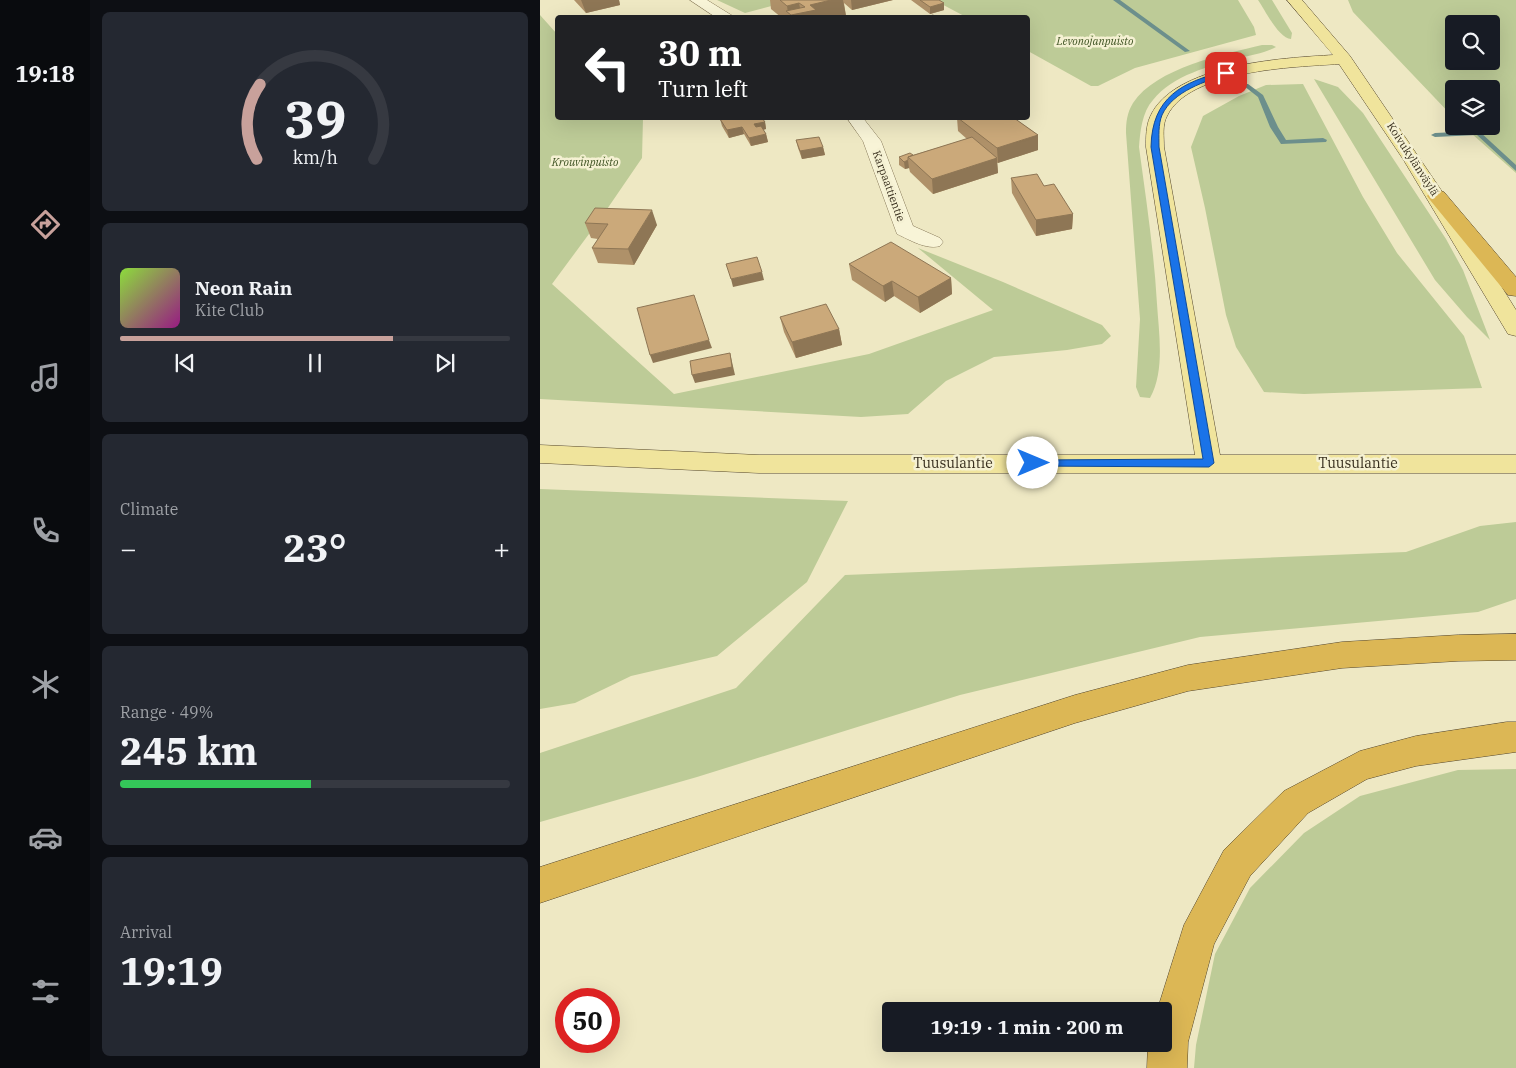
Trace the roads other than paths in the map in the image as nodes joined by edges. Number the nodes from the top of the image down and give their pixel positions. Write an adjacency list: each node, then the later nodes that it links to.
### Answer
1 (697, 0): 3 (street)
2 (1294, 0): 4 (main road, Koivukylänväylä)
3 (724, 15)
4 (1344, 59): 6 (main road, Koivukylänväylä); 11 (main road)
5 (856, 120): 7 (street, Karpaattientie)
6 (1437, 196): 8 (highway); 9 (main road, Koivukylänväylä)
7 (933, 242)
8 (1516, 290)
9 (1516, 329)
10 (540, 454): 11 (main road, Tuusulantie)
11 (1209, 463): 12 (main road, Tuusulantie)
12 (1516, 464)
13 (1516, 646): 15 (highway)
14 (1516, 737): 16 (highway)
15 (540, 885)
16 (1167, 1068)

